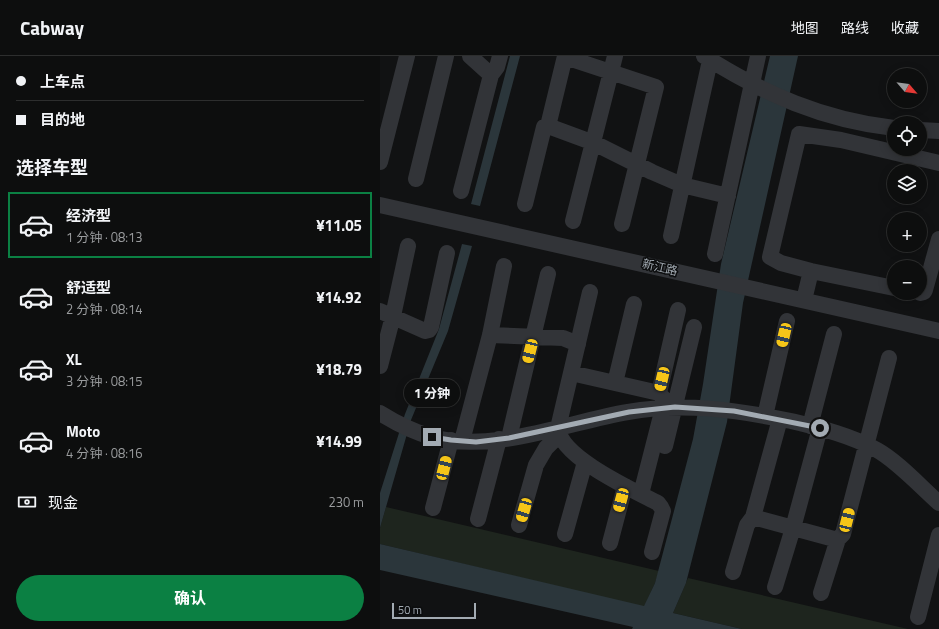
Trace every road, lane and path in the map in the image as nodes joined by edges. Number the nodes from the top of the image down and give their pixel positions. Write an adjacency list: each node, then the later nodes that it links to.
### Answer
1 (407, 56): 19 (street)
2 (446, 56): 22 (street)
3 (470, 56): 10 (street)
4 (500, 56): 10 (street)
5 (616, 56): 9 (street)
6 (758, 56): 11 (street)
7 (565, 57): 9 (street); 13 (street)
8 (709, 57): 11 (street); 23 (street)
9 (611, 72): 18 (street); 21 (street)
10 (491, 75): 24 (street)
11 (756, 85): 12 (street); 25 (street)
12 (846, 120): 14 (street); 17 (street)
13 (548, 126): 18 (street); 26 (street)
14 (887, 127)
15 (927, 130): 16 (street)
16 (939, 131)
17 (841, 140): 20 (street); 36 (street)
18 (594, 143): 21 (street); 28 (street)
19 (380, 162)
20 (939, 163)
21 (637, 164): 23 (street); 29 (street)
22 (416, 179)
23 (682, 185): 25 (street); 30 (street)
24 (461, 191)
25 (728, 196): 34 (street)
26 (525, 204)
27 (380, 205): 41 (street, 新江路)
28 (573, 221)
29 (622, 224)
30 (671, 236)
31 (939, 239): 38 (street)
32 (408, 246): 44 (street)
33 (447, 253): 44 (street)
34 (715, 254)
35 (504, 266): 49 (street)
36 (811, 271): 39 (street); 41 (street)
37 (548, 274): 50 (street)
38 (927, 283)
39 (887, 287)
40 (590, 292): 51 (street)
41 (804, 300): 47 (street, 新江路)
42 (634, 304): 55 (street)
43 (678, 310): 56 (street)
44 (387, 314): 53 (street)
45 (787, 321): 59 (street)
46 (694, 327): 57 (street)
47 (939, 331)
48 (834, 334): 60 (street)
49 (490, 335): 50 (street); 63 (street)
50 (533, 337): 51 (street); 62 (street)
51 (578, 344): 54 (street)
52 (889, 358): 64 (street)
53 (380, 366)
54 (571, 373): 55 (street); 61 (street)
55 (615, 382): 56 (street)
56 (659, 393): 57 (street)
57 (669, 407): 59 (street); 61 (street); 67 (street)
58 (380, 414): 63 (street)
59 (773, 418): 60 (street); 70 (street)
60 (815, 427): 64 (street); 73 (street)
61 (558, 432): 62 (street); 65 (street); 72 (street)
62 (504, 439): 63 (street); 71 (street)
63 (457, 441): 69 (street)
64 (866, 445): 68 (street); 76 (street)
65 (585, 462): 66 (street); 74 (street)
66 (625, 486): 67 (street); 77 (street)
67 (646, 496): 78 (street)
68 (939, 503)
69 (433, 508)
70 (753, 518): 73 (street); 79 (street)
71 (478, 519)
72 (519, 525)
73 (793, 528): 76 (street); 80 (street)
74 (565, 534)
75 (939, 535): 82 (street)
76 (838, 539): 81 (street)
77 (610, 543)
78 (652, 552)
79 (733, 572)
80 (775, 587)
81 (821, 593)
82 (918, 617)

